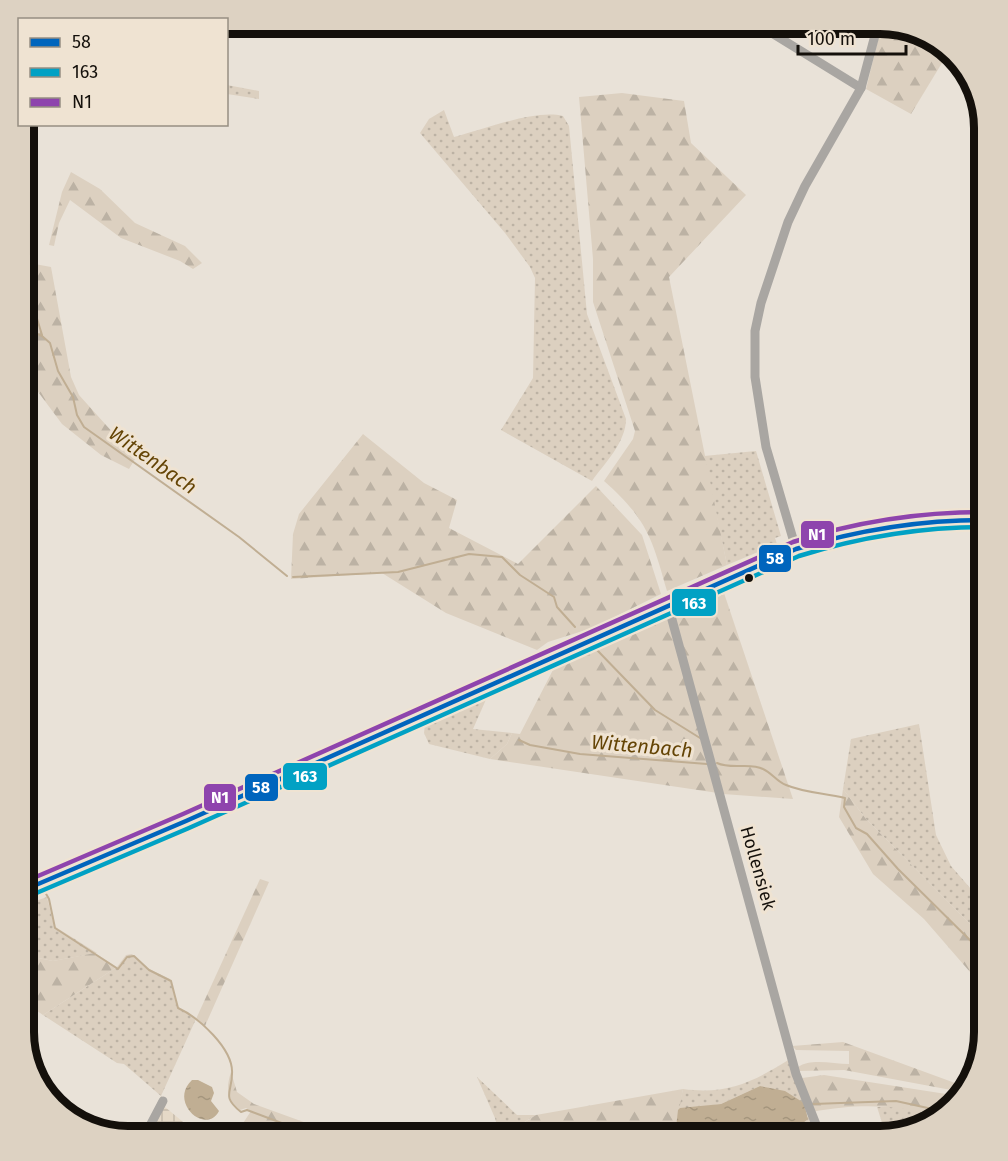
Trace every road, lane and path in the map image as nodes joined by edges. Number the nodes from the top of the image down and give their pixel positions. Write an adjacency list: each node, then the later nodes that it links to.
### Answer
1 (775, 35): 3 (street)
2 (875, 35): 3 (street)
3 (861, 88): 5 (street)
4 (974, 520): 5 (street)
5 (796, 549): 6 (street)
6 (668, 605): 7 (street); 10 (street, Hollensiek)
7 (34, 887)
8 (163, 1101): 9 (street)
9 (150, 1126)
10 (817, 1126)

